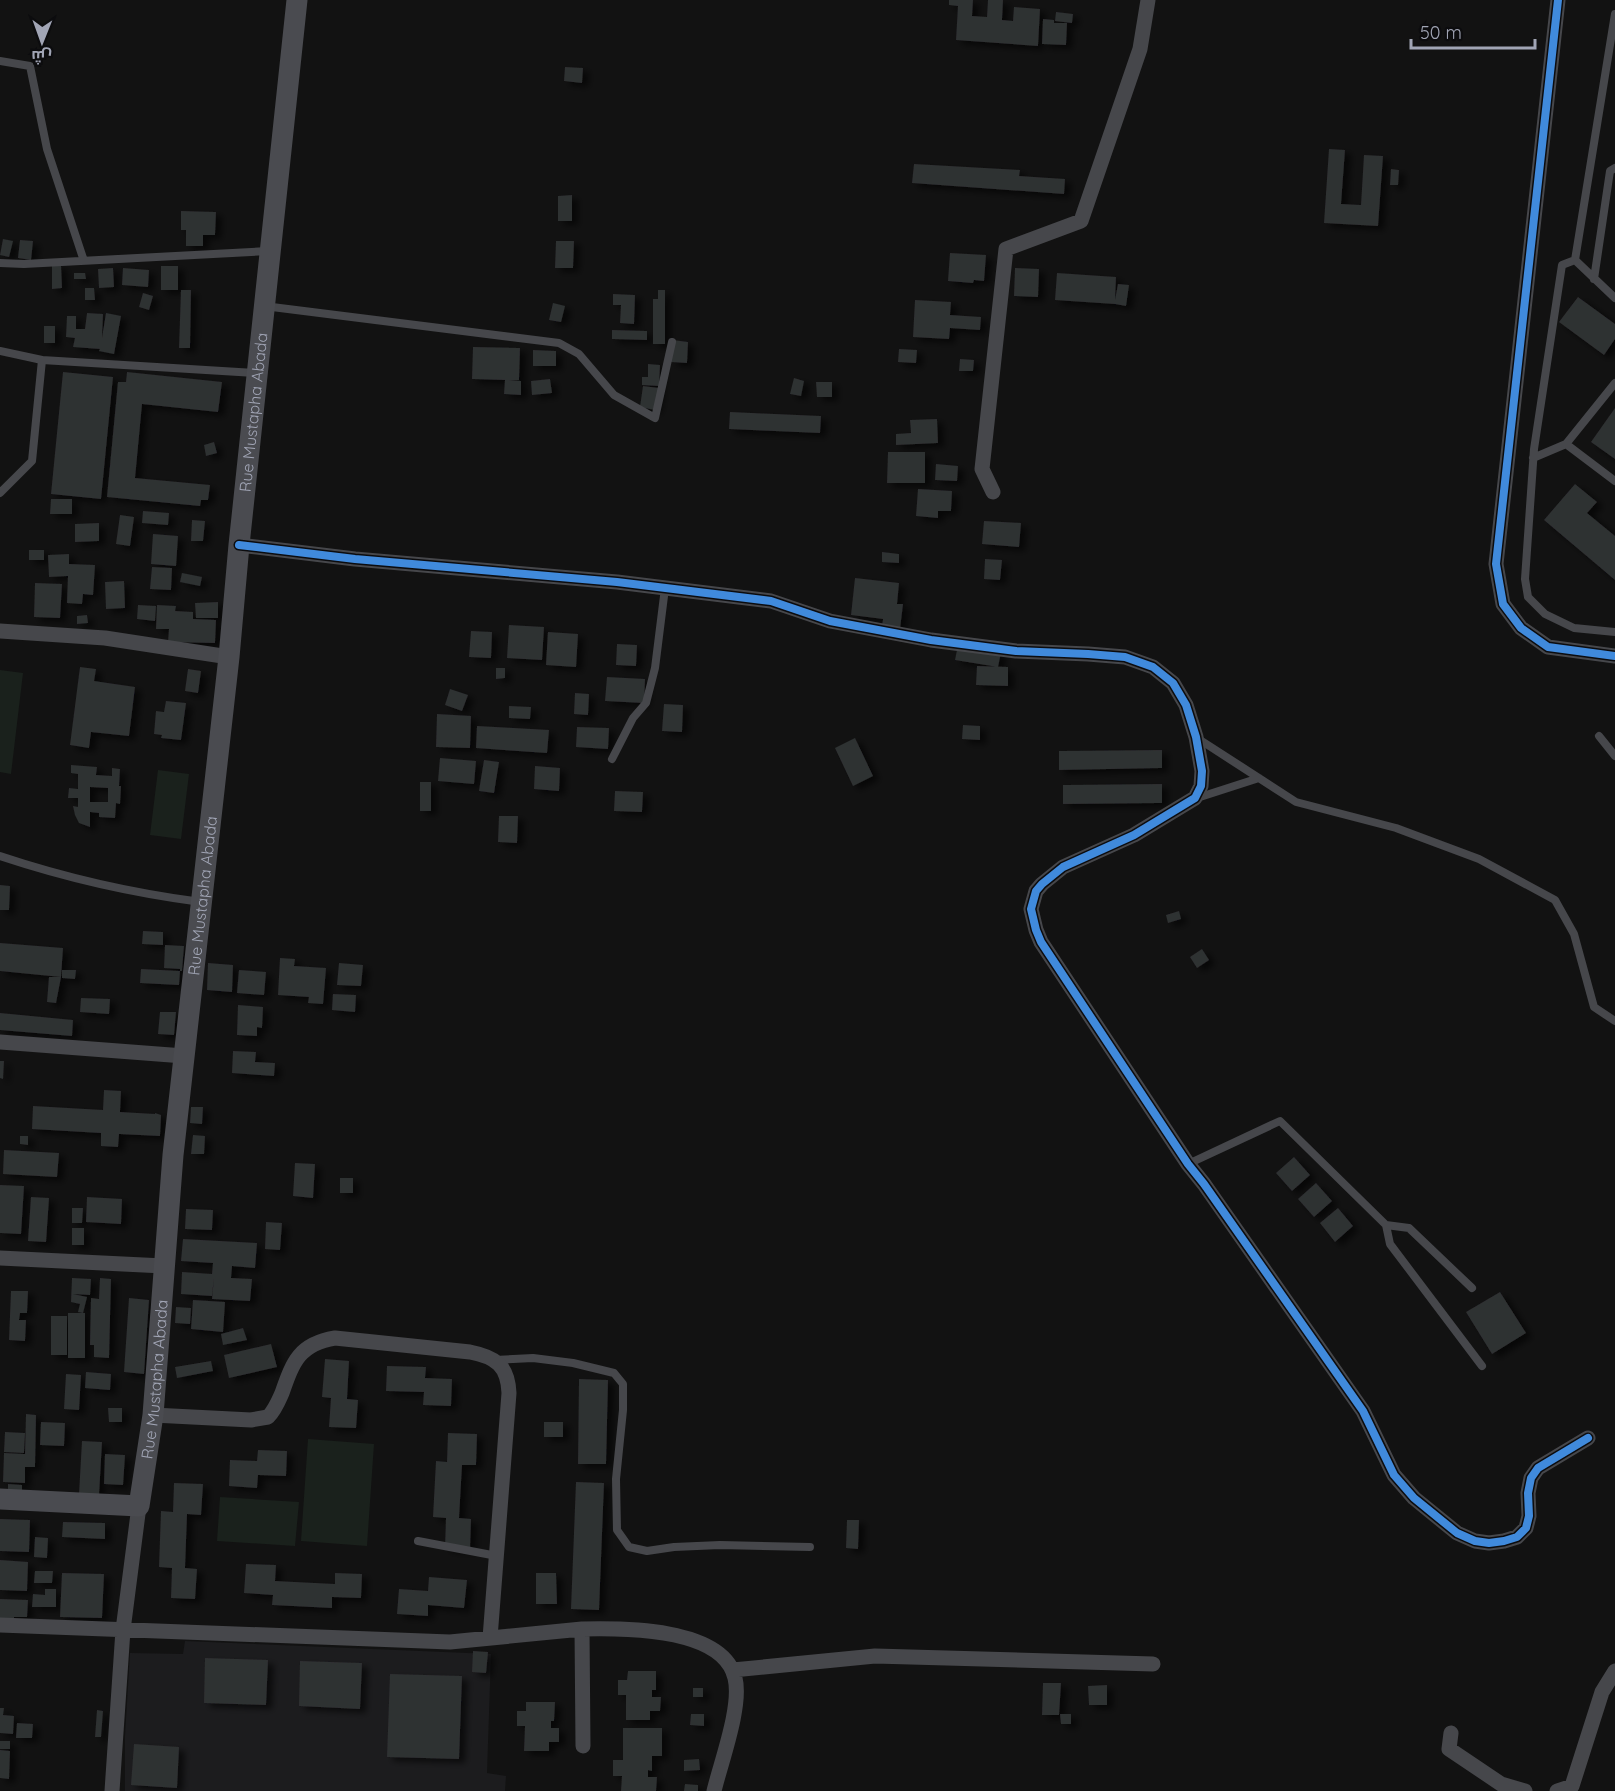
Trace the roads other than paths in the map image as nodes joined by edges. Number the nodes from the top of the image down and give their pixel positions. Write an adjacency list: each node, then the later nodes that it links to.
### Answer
1 (297, 0): 7 (main road, Rue Mustapha Abada)
2 (1148, 0): 22 (street)
3 (1558, 0): 28 (street)
4 (1615, 14): 8 (lane)
5 (0, 61): 9 (lane)
6 (1615, 168): 11 (lane)
7 (271, 251): 9 (lane); 13 (main road, Rue Mustapha Abada)
8 (1575, 260): 11 (lane); 20 (lane)
9 (84, 261): 10 (lane)
10 (0, 263)
11 (1594, 279): 12 (lane)
12 (1615, 298)
13 (264, 306): 14 (lane); 17 (main road, Rue Mustapha Abada)
14 (672, 342)
15 (0, 351): 16 (lane)
16 (42, 360): 17 (lane); 23 (lane)
17 (256, 373): 24 (main road, Rue Mustapha Abada)
18 (1615, 383): 19 (lane)
19 (1566, 444): 20 (lane); 21 (lane)
20 (1533, 458): 27 (lane)
21 (1615, 481)
22 (993, 492)
23 (0, 493)
24 (239, 545): 25 (street); 29 (main road, Rue Mustapha Abada)
25 (665, 588): 31 (street); 33 (lane)
26 (0, 631): 29 (street)
27 (1615, 632)
28 (1615, 656)
29 (229, 657): 37 (main road, Rue Mustapha Abada)
30 (1599, 736): 32 (lane)
31 (1196, 737): 34 (lane); 35 (street)
32 (1615, 756)
33 (612, 759)
34 (1259, 778): 35 (lane); 38 (lane)
35 (1195, 798): 41 (street)
36 (0, 856): 37 (lane)
37 (202, 902): 40 (main road, Rue Mustapha Abada)
38 (1615, 1021)
39 (0, 1042): 40 (street)
40 (184, 1056): 44 (main road, Rue Mustapha Abada)
41 (1188, 1164): 42 (lane); 49 (street)
42 (1386, 1225): 45 (lane); 47 (lane)
43 (0, 1258): 44 (street)
44 (164, 1266): 48 (main road, Rue Mustapha Abada)
45 (1472, 1288)
46 (494, 1360): 48 (street); 53 (lane); 54 (street)
47 (1482, 1366)
48 (153, 1415): 51 (main road, Rue Mustapha Abada)
49 (1588, 1438)
50 (0, 1499): 51 (main road)
51 (139, 1506): 57 (street, Rue Mustapha Abada)
52 (418, 1541): 54 (lane)
53 (810, 1547)
54 (497, 1556): 58 (street)
55 (0, 1625): 57 (street)
56 (582, 1629): 58 (street); 60 (street); 63 (street)
57 (123, 1630): 58 (street); 64 (street, Rue Mustapha Abada)
58 (490, 1638)
59 (1153, 1664): 60 (street)
60 (733, 1670): 65 (street)
61 (1615, 1671): 67 (street)
62 (1451, 1733): 66 (street)
63 (583, 1746)
64 (112, 1791)
65 (714, 1791)
66 (1525, 1791)
67 (1557, 1791)

